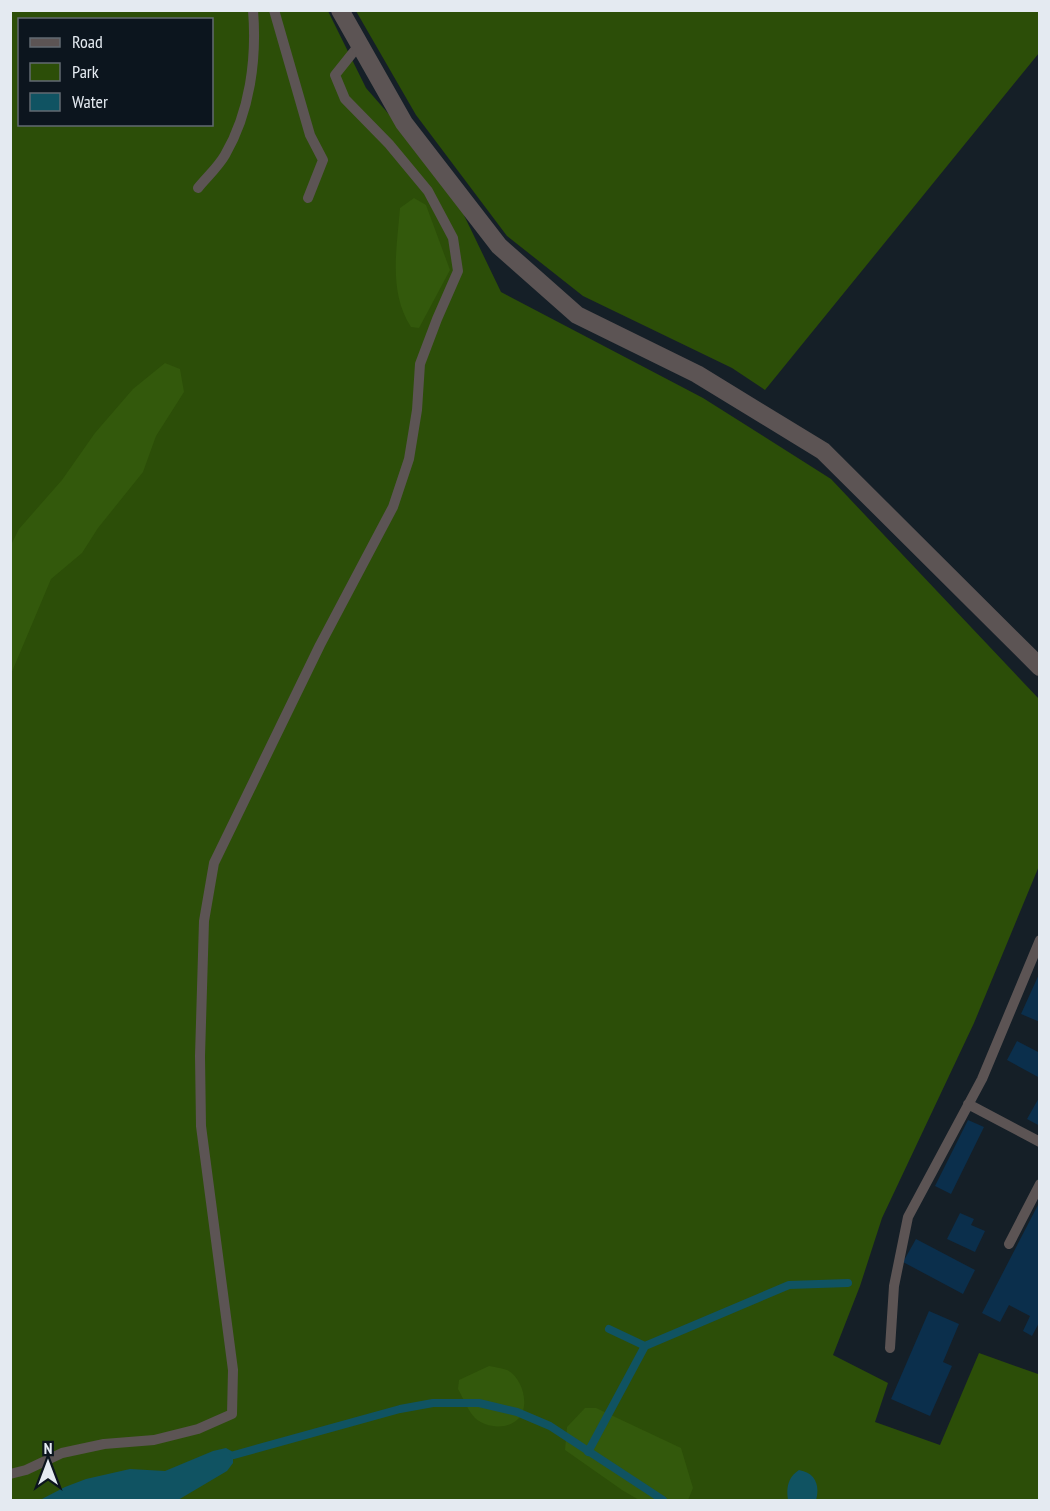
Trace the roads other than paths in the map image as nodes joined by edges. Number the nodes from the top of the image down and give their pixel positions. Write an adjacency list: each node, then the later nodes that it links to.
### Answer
1 (253, 10): 5 (lane)
2 (274, 10): 6 (lane)
3 (340, 10): 4 (street)
4 (360, 45): 7 (street); 14 (lane)
5 (198, 188)
6 (308, 198)
7 (1040, 667)
8 (1040, 940): 9 (lane)
9 (968, 1104): 10 (lane); 13 (lane)
10 (1040, 1142)
11 (1040, 1185): 12 (lane)
12 (1009, 1244)
13 (891, 1348)
14 (10, 1474)

